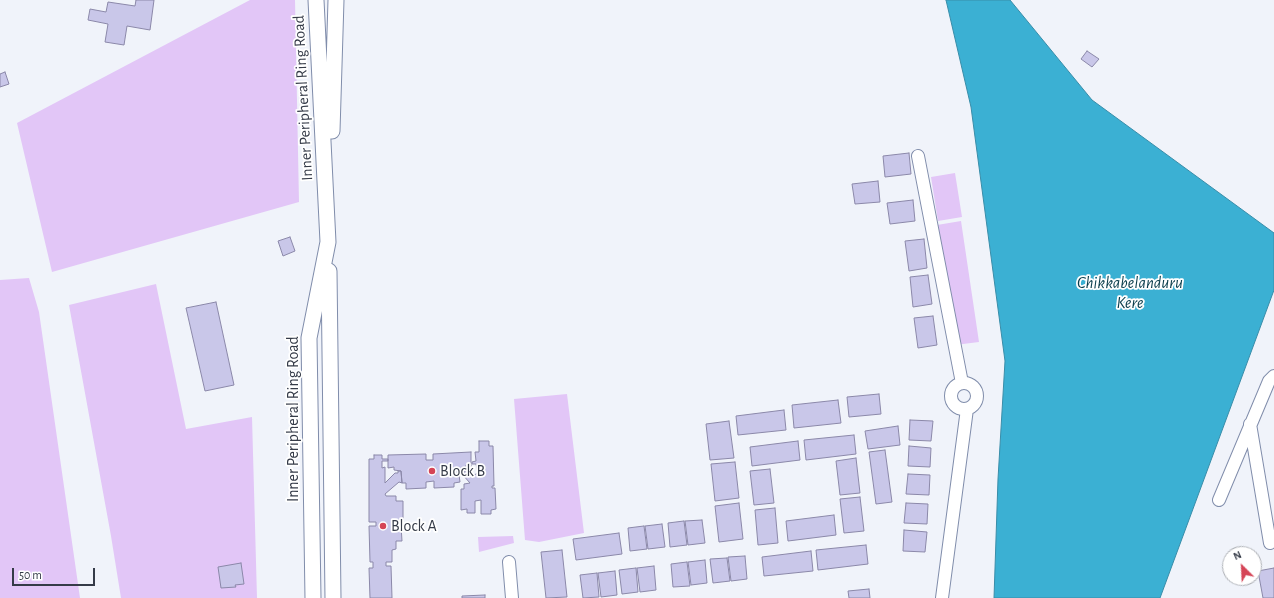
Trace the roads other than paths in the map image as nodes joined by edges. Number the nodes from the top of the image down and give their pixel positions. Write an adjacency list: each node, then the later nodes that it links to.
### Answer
1 (316, 0): 4 (main road, Inner Peripheral Ring Road)
2 (336, 0): 4 (main road, Inner Peripheral Ring Road)
3 (918, 156): 6 (street)
4 (328, 242): 12 (main road, Inner Peripheral Ring Road); 13 (main road, Inner Peripheral Ring Road)
5 (1274, 376): 8 (street)
6 (962, 383): 7 (street); 7 (street)
7 (967, 409): 15 (street)
8 (1250, 424): 9 (street); 10 (street)
9 (1219, 500)
10 (1270, 543)
11 (509, 562): 14 (street)
12 (313, 598)
13 (333, 598)
14 (512, 598)
15 (942, 598)

